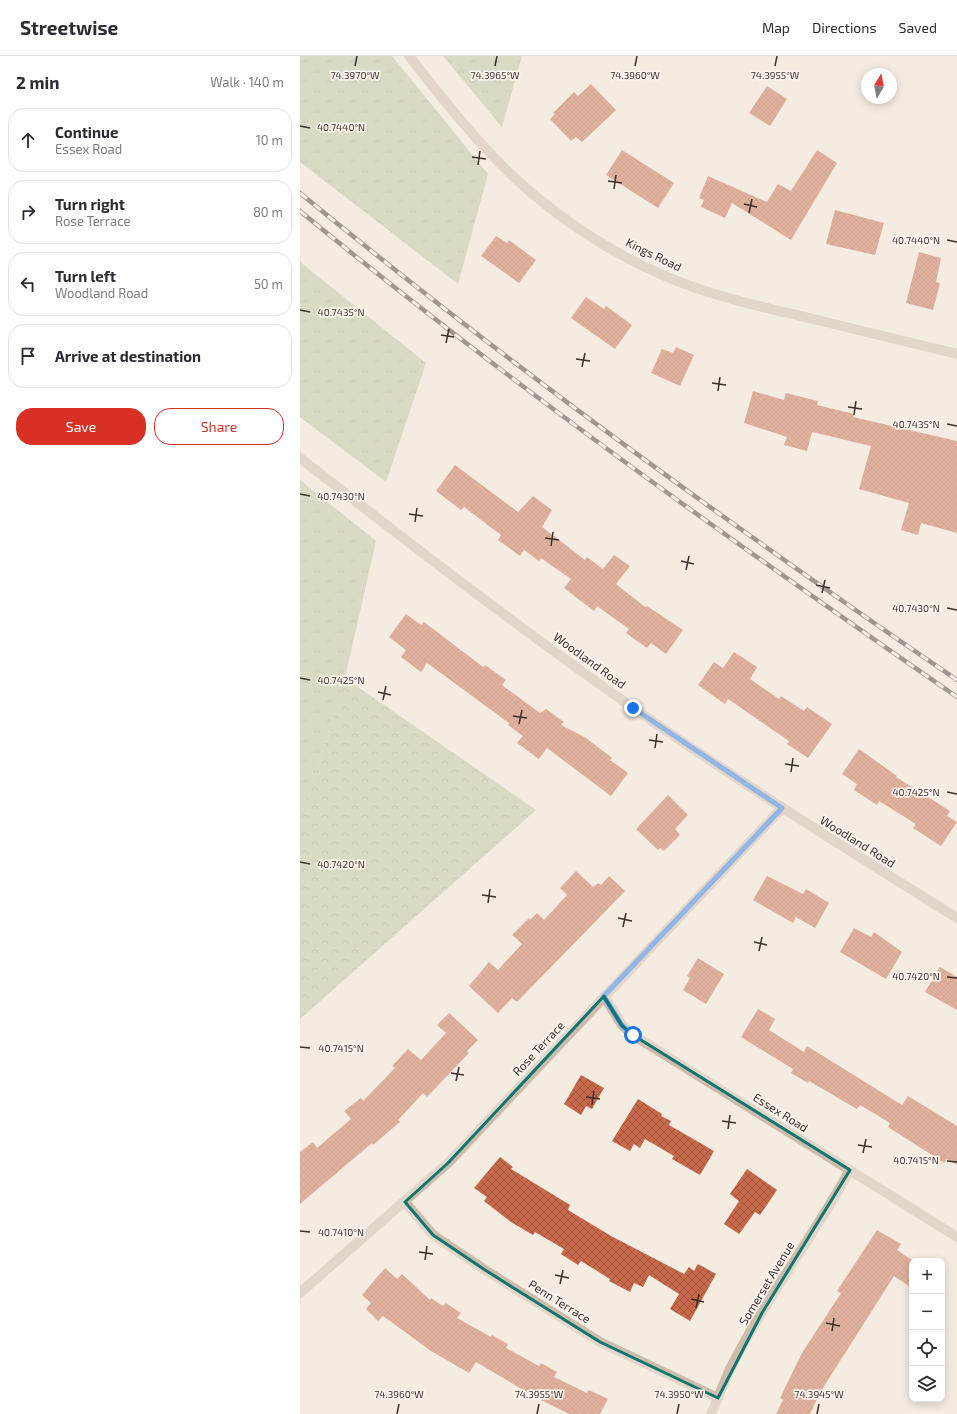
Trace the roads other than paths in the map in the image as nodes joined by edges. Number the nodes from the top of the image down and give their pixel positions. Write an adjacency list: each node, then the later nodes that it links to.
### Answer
1 (409, 56): 2 (street, Kings Road)
2 (957, 354)
3 (300, 458): 4 (street, Woodland Road)
4 (782, 808): 5 (street, Woodland Road); 6 (street, Rose Terrace)
5 (957, 918)
6 (604, 996): 7 (street, Essex Road); 8 (street, Rose Terrace)
7 (850, 1170): 9 (street, Essex Road); 11 (street, Somerset Avenue)
8 (405, 1202): 10 (street, Rose Terrace); 11 (street, Penn Terrace)
9 (957, 1237)
10 (300, 1292)
11 (718, 1398): 12 (street, Somerset Avenue)
12 (711, 1414)

